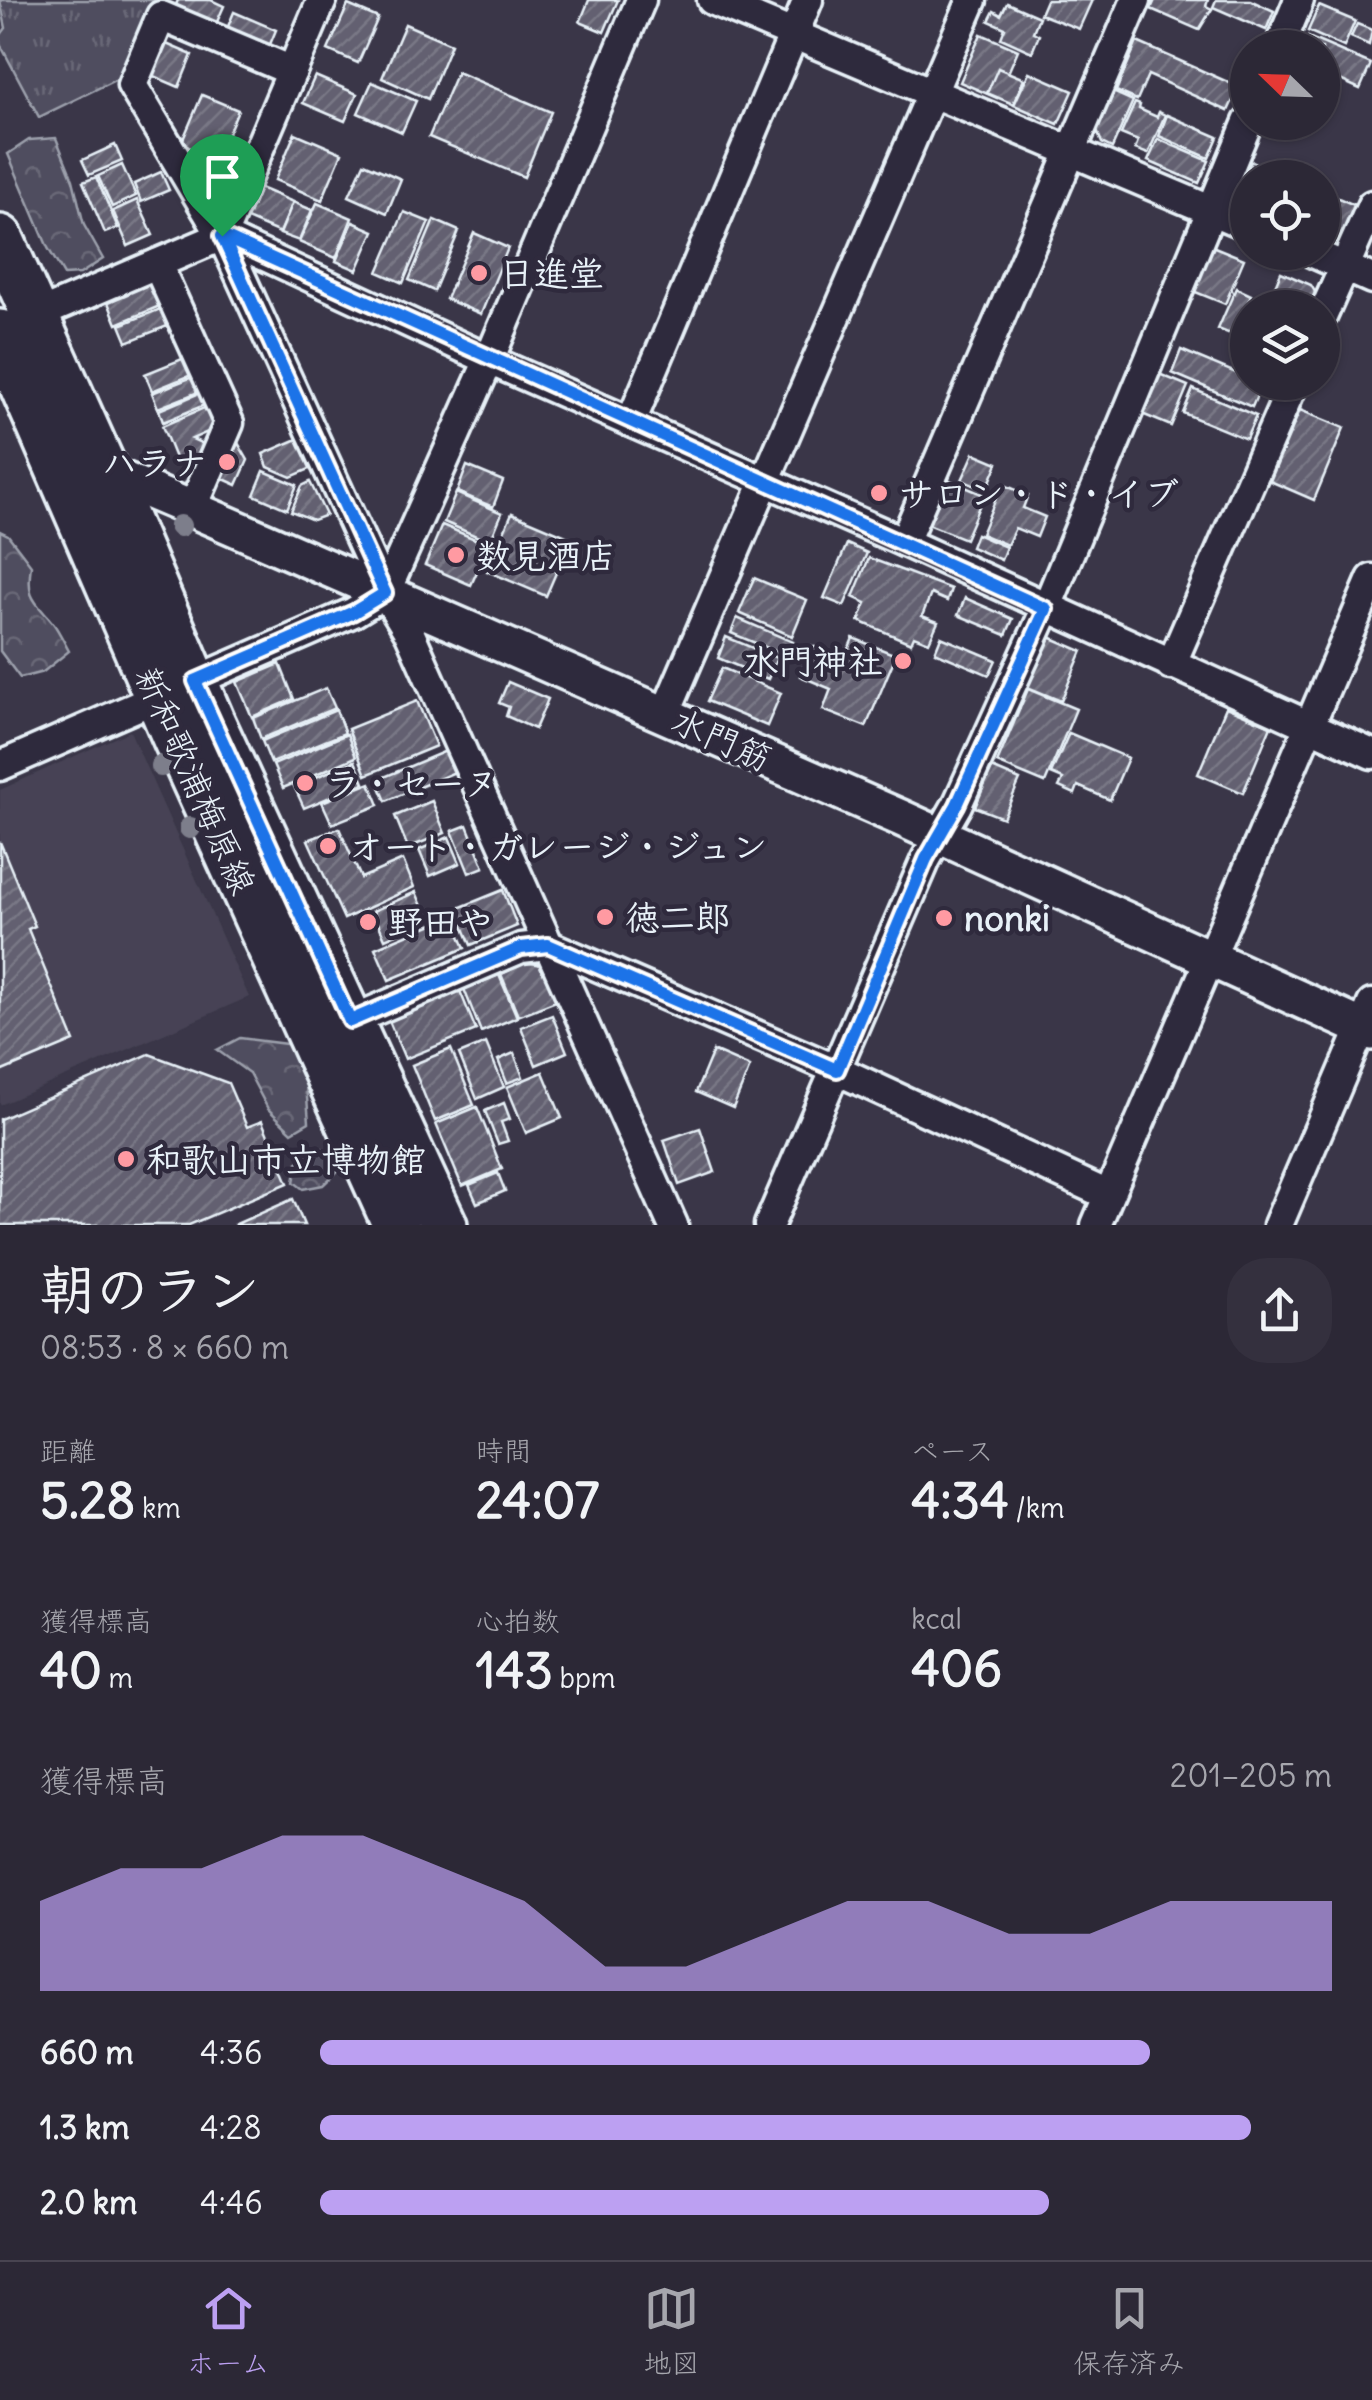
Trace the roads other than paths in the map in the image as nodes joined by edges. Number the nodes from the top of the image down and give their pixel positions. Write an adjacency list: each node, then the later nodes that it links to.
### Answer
1 (322, 0): 10 (street)
2 (641, 0): 25 (street)
3 (712, 0): 9 (street)
4 (808, 0): 9 (street)
5 (972, 0): 11 (street)
6 (1136, 0): 13 (street)
7 (1299, 0): 8 (street)
8 (1286, 30)
9 (794, 34): 11 (street); 27 (street)
10 (292, 71): 17 (street); 17 (street)
11 (931, 94): 13 (street); 29 (street)
12 (1240, 140): 15 (street)
13 (1071, 151): 15 (street); 31 (street)
14 (1372, 205): 21 (street)
15 (1210, 210): 16 (street); 34 (street)
16 (1230, 218)
17 (222, 236): 19 (street); 25 (street); 33 (street)
18 (0, 238): 24 (main road, 新和歌浦梅原線)
19 (157, 264): 24 (street); 30 (street)
20 (1340, 265): 21 (street)
21 (1344, 267): 22 (street); 23 (street)
22 (1372, 279)
23 (1334, 290)
24 (18, 325): 28 (main road, 新和歌浦梅原線)
25 (489, 360): 27 (street); 33 (street)
26 (1286, 400): 35 (street)
27 (631, 422): 29 (street)
28 (87, 481): 30 (street, 水門筋); 36 (main road, 新和歌浦梅原線)
29 (767, 482): 31 (street); 37 (street)
30 (192, 508): 33 (street, 水門筋)
31 (904, 542): 34 (street)
32 (1372, 579): 38 (street)
33 (385, 593): 36 (street); 37 (street, 水門筋); 42 (street)
34 (1046, 609): 35 (street); 41 (street)
35 (1171, 665): 38 (street)
36 (176, 689): 40 (street); 44 (main road, 新和歌浦梅原線); 48 (main road, 新和歌浦梅原線)
37 (665, 714): 41 (street, 水門筋)
38 (1308, 727): 39 (street); 43 (street)
39 (1372, 754)
40 (0, 766)
41 (939, 835): 43 (street, 水門筋); 46 (street)
42 (548, 945): 44 (street); 46 (street); 50 (street)
43 (1209, 960): 45 (street, 水門筋); 47 (street)
44 (350, 1021): 49 (main road, 新和歌浦梅原線)
45 (1369, 1022): 53 (street)
46 (837, 1070): 47 (street); 51 (street)
47 (1108, 1195): 52 (street)
48 (396, 1225)
49 (444, 1225)
50 (673, 1225)
51 (769, 1225)
52 (1096, 1225)
53 (1278, 1225)

